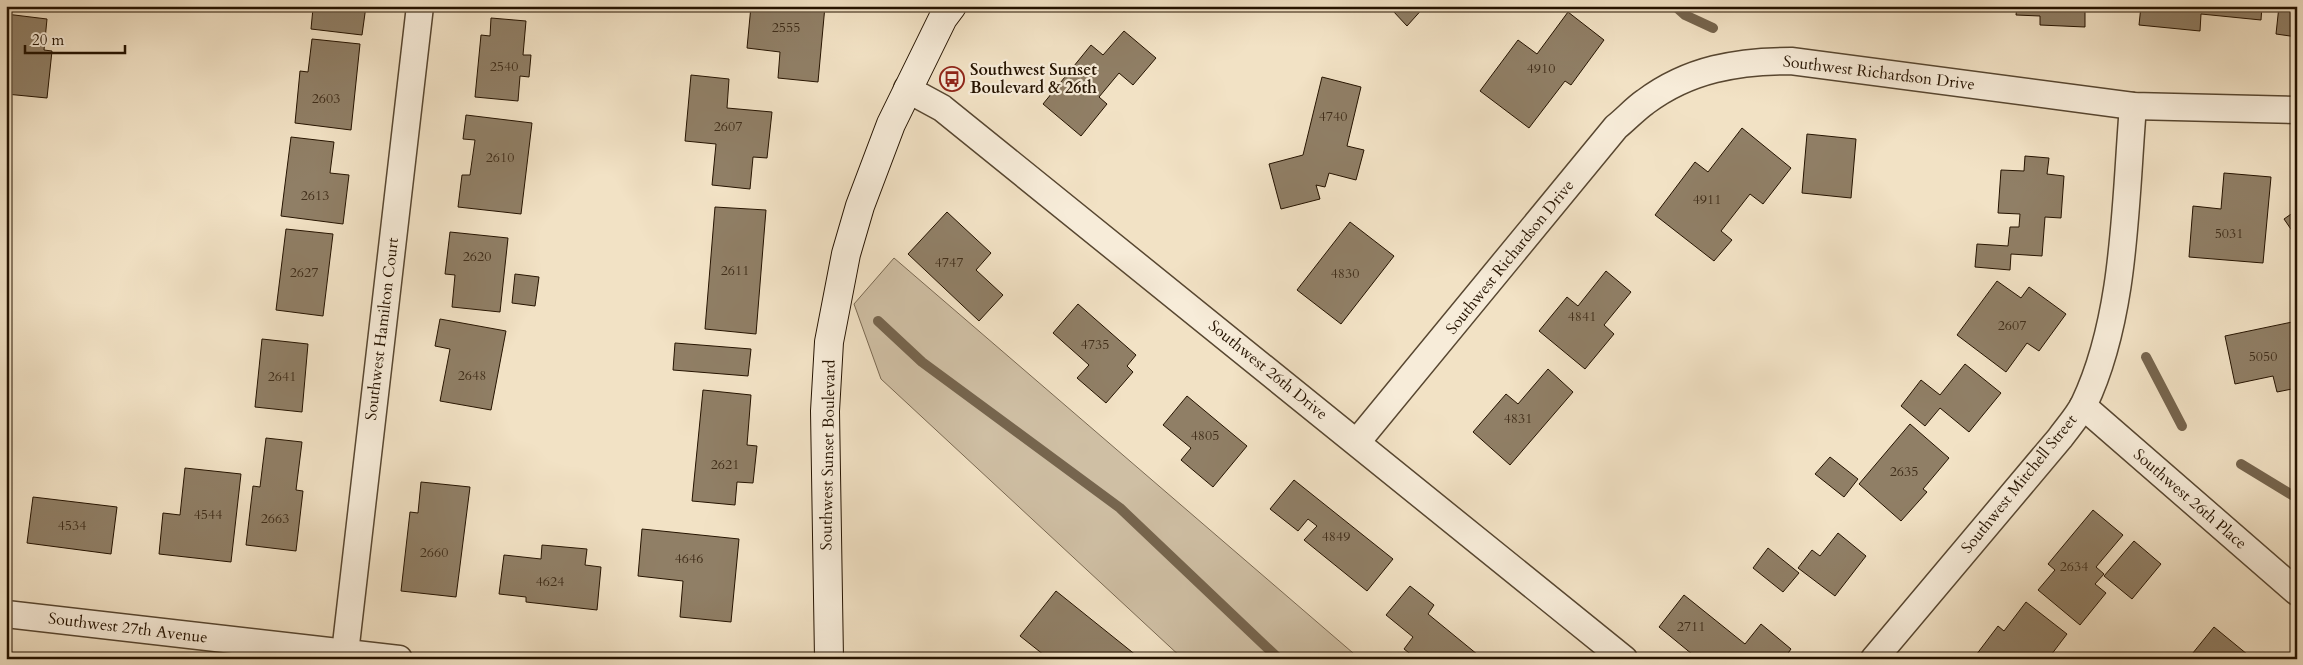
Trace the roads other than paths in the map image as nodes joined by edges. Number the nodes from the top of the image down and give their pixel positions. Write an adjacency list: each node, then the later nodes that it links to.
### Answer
1 (420, 6): 10 (street, Southwest Hamilton Court)
2 (952, 6): 3 (street, Southwest Sunset Boulevard)
3 (907, 89): 7 (street, Southwest 26th Drive); 12 (street, Southwest Sunset Boulevard)
4 (2133, 106): 5 (street, Southwest Richardson Drive); 6 (street, Southwest Mitchell Street); 7 (street, Southwest Richardson Drive)
5 (2297, 110)
6 (2083, 406): 8 (street, Southwest 26th Place); 14 (street, Southwest Mitchell Street)
7 (1357, 442): 13 (street, Southwest 26th Drive)
8 (2297, 592)
9 (6, 614): 10 (street, Southwest 27th Avenue)
10 (345, 653): 11 (street, Southwest 27th Avenue)
11 (398, 659)
12 (829, 659)
13 (1624, 659)
14 (1874, 659)

